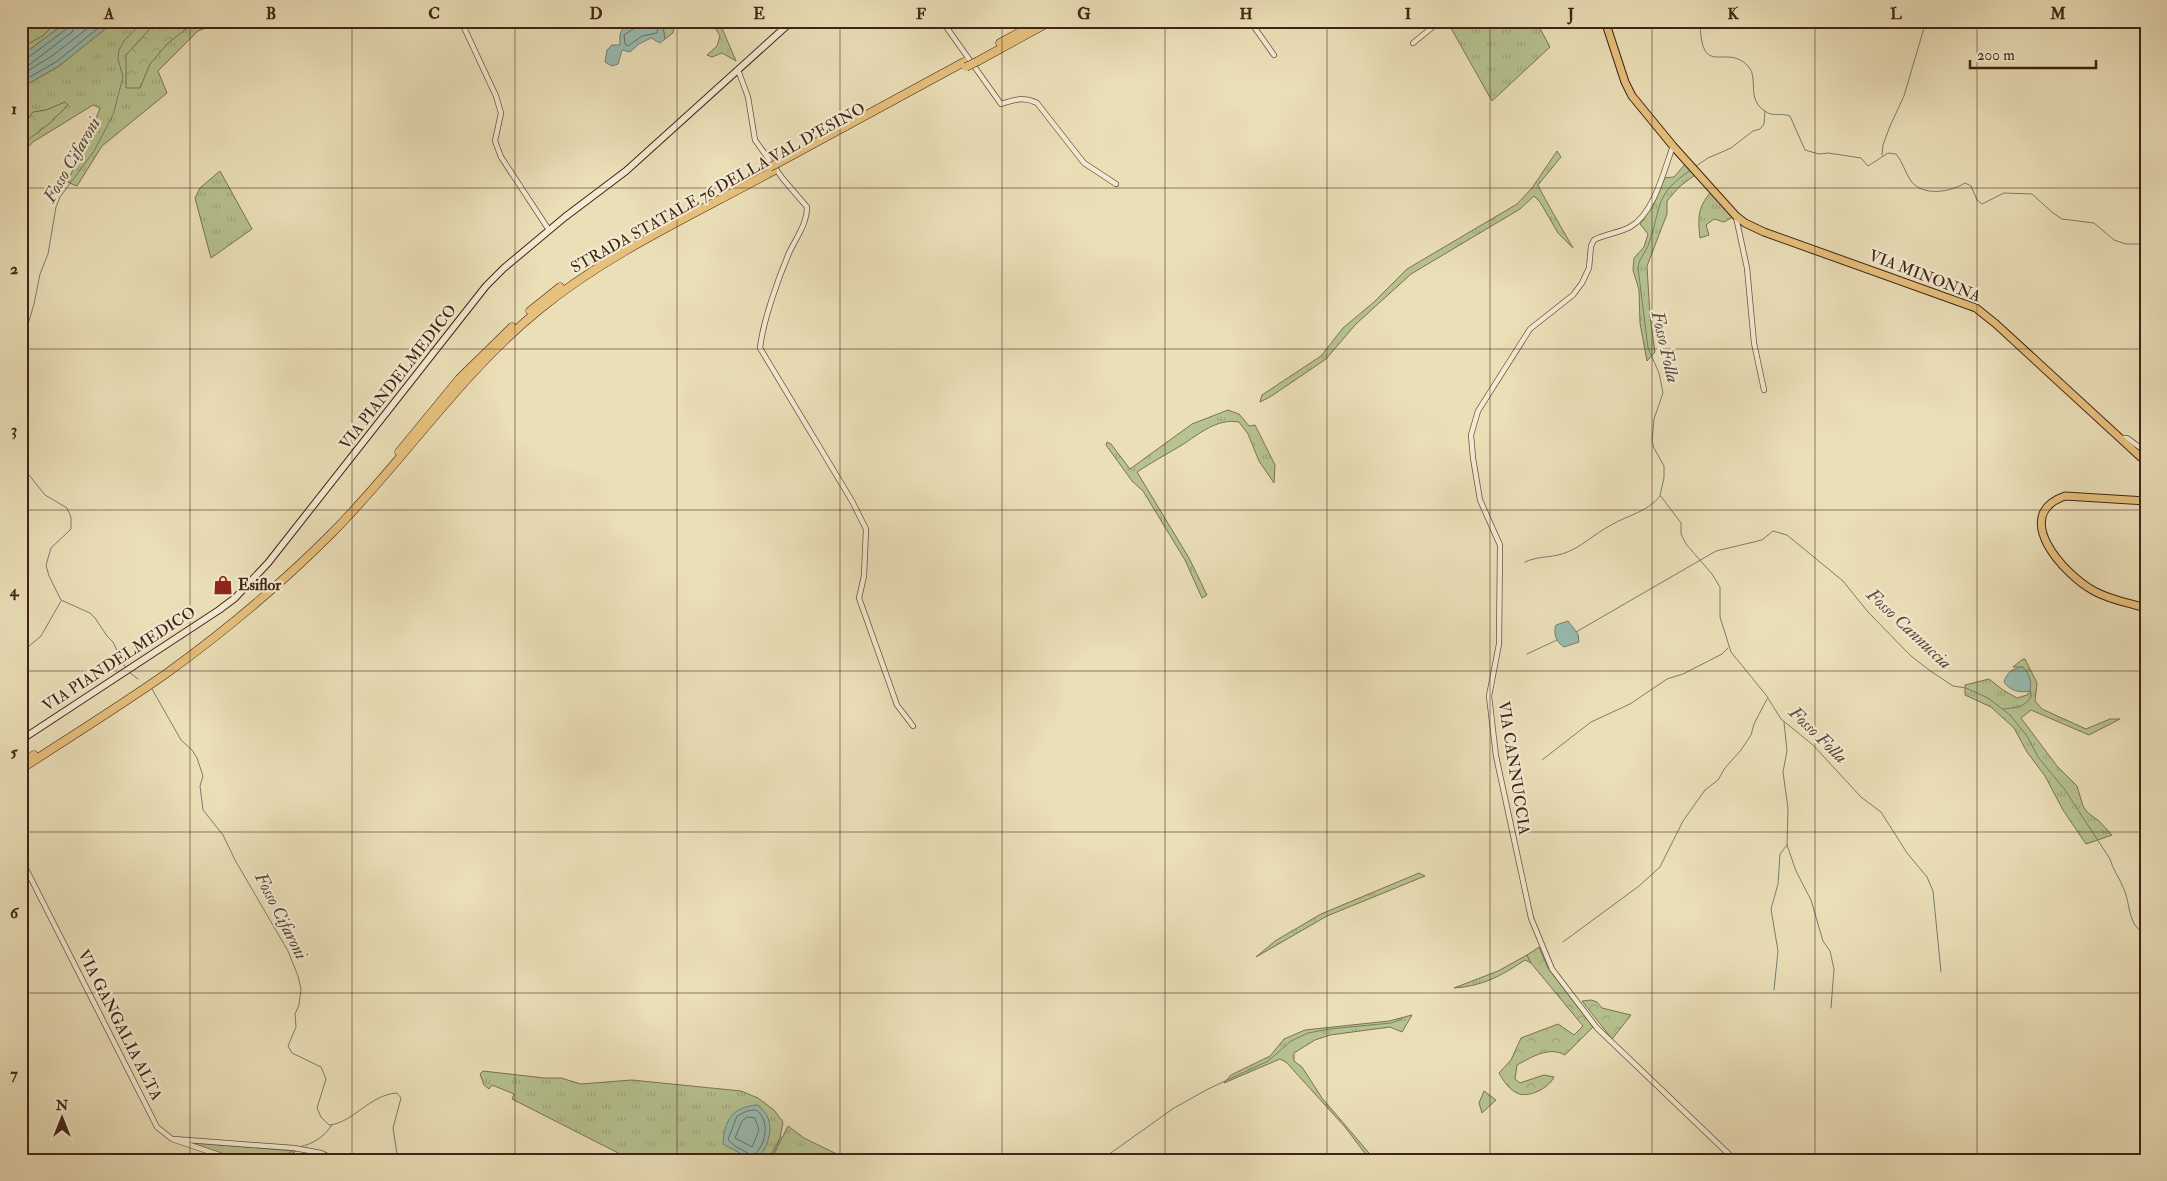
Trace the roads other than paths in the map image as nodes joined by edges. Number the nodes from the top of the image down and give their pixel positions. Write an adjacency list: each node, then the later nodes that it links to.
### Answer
1 (461, 21): 17 (street)
2 (792, 21): 12 (main road, VIA PIANDELMEDICO)
3 (942, 21): 15 (street)
4 (1040, 21): 11 (highway, STRADA STATALE 76 DELLA VAL D'ESINO)
5 (1051, 21): 11 (highway, STRADA STATALE 76 DELLA VAL D'ESINO)
6 (1250, 21): 10 (street)
7 (1440, 21): 9 (street)
8 (1605, 21): 13 (main road, VIA MINONNA)
9 (1413, 42)
10 (1274, 55)
11 (976, 59): 14 (highway, STRADA STATALE 76 DELLA VAL D'ESINO, bridge)
12 (738, 70): 17 (main road, VIA PIANDELMEDICO); 24 (street)
13 (1673, 146): 16 (main road, VIA MINONNA); 32 (street, VIA CANNUCCIA)
14 (772, 169): 26 (highway, STRADA STATALE 76 DELLA VAL D'ESINO); 27 (highway, STRADA STATALE 76 DELLA VAL D'ESINO)
15 (1116, 184)
16 (1736, 216): 18 (street); 19 (main road, VIA MINONNA)
17 (549, 230): 25 (main road, VIA PIANDELMEDICO)
18 (1764, 390)
19 (2119, 438): 20 (street); 21 (main road, VIA MINONNA)
20 (2146, 452)
21 (2146, 462)
22 (2146, 501): 23 (main road)
23 (2146, 608)
24 (913, 726)
25 (21, 740)
26 (21, 763)
27 (21, 769)
28 (21, 859): 29 (street, VIA GANGALIA ALTA)
29 (172, 1139): 30 (street, VIA GANGALIA ALTA); 31 (street)
30 (234, 1160)
31 (336, 1160)
32 (1735, 1160)

